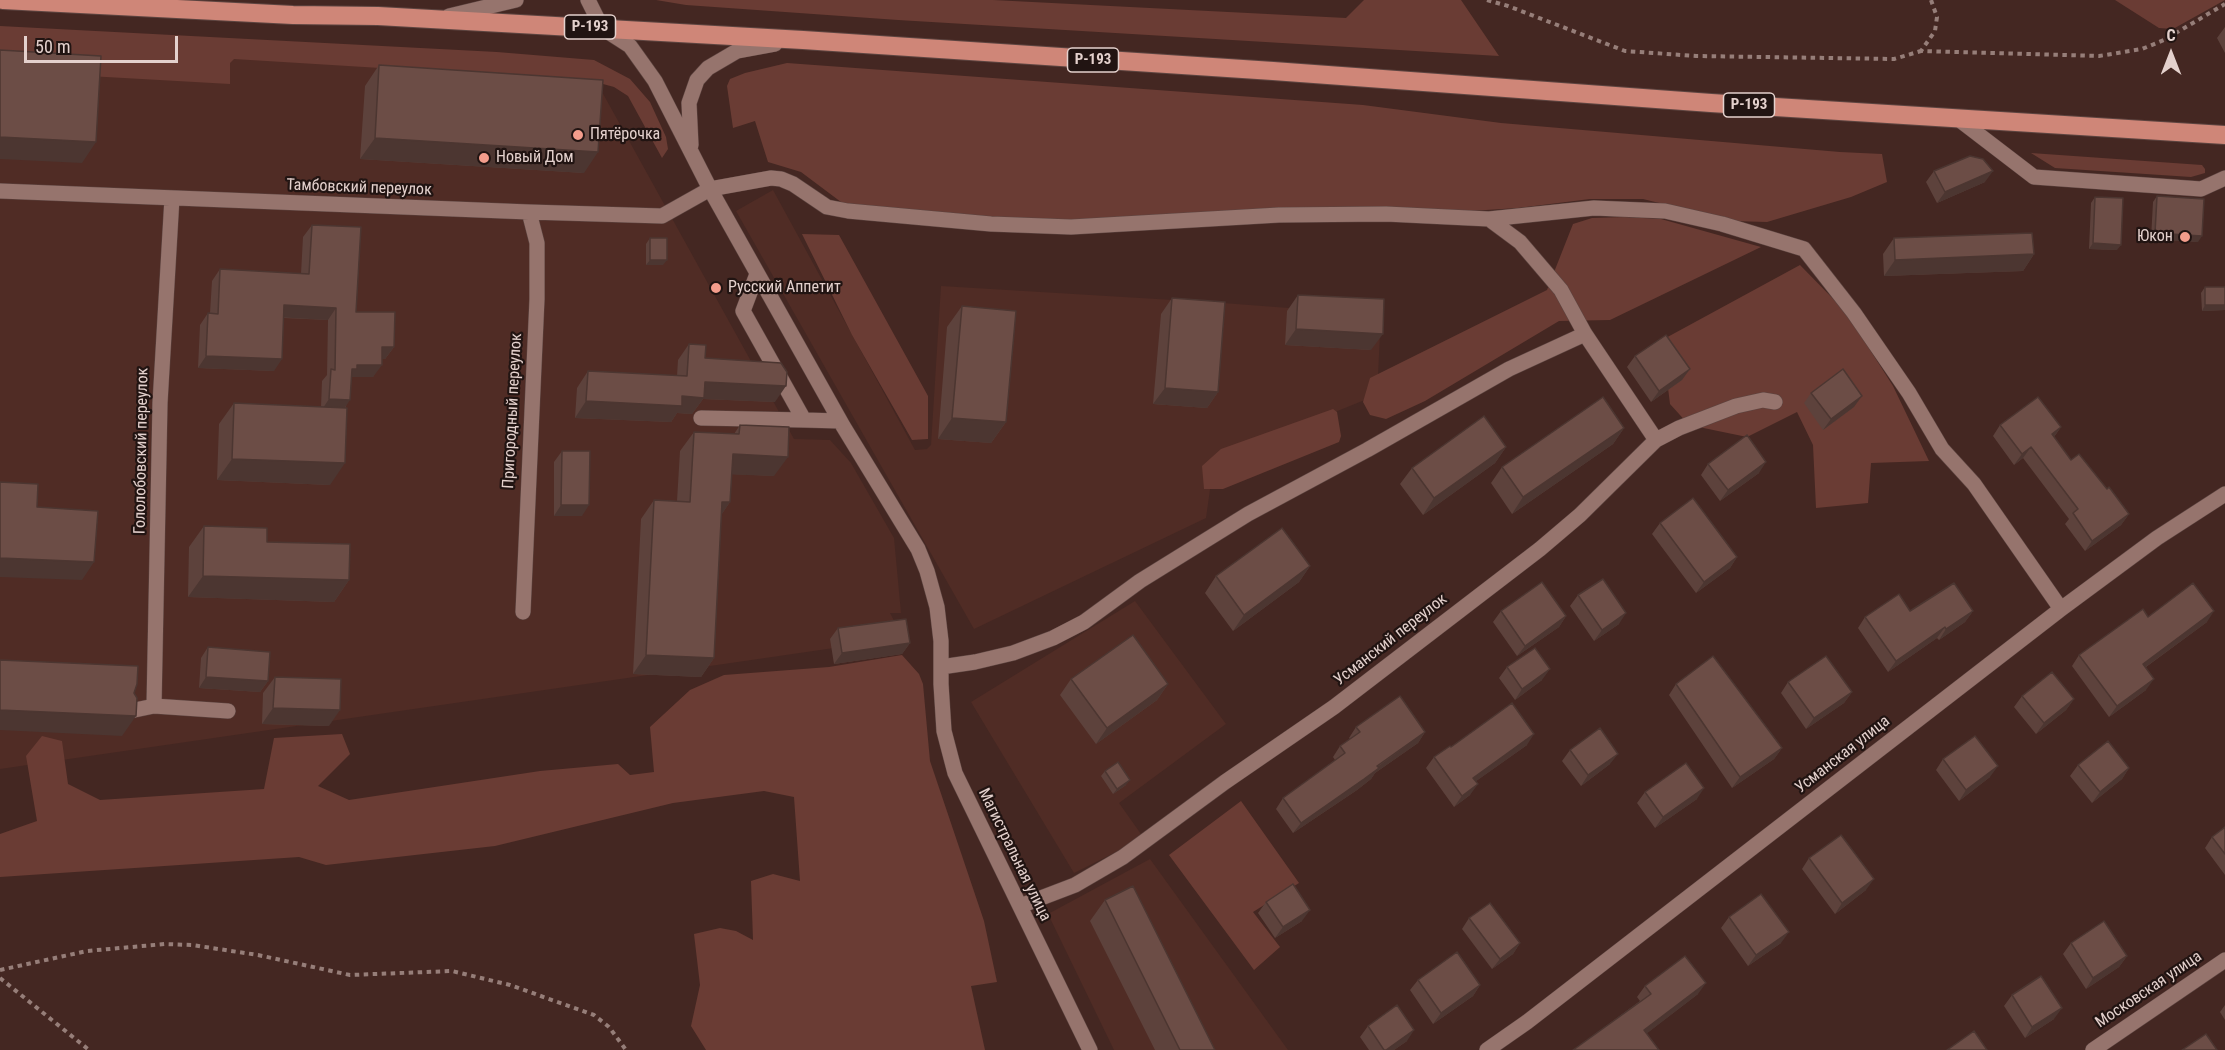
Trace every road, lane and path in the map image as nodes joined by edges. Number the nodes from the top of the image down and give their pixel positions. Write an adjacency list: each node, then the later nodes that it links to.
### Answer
1 (3, 0): 7 (highway, Р-193)
2 (516, 0): 7 (street)
3 (588, 0): 8 (street)
4 (1488, 0): 10 (path)
5 (1931, 0): 10 (path)
6 (2225, 4): 10 (path)
7 (430, 19): 8 (highway, Р-193)
8 (602, 28): 9 (highway, Р-193); 13 (street, Магистральная улица)
9 (803, 40): 11 (highway, Р-193); 13 (street)
10 (1921, 51)
11 (1957, 118): 12 (highway, Р-193); 14 (street)
12 (2225, 135)
13 (692, 154): 15 (street, Магистральная улица)
14 (2225, 178)
15 (710, 189): 18 (street, Тамбовский переулок); 19 (street, Тамбовский переулок); 20 (street, Магистральная улица)
16 (0, 191): 17 (street, Тамбовский переулок)
17 (172, 198): 18 (street, Тамбовский переулок); 31 (street, Гололобовский переулок)
18 (529, 212): 29 (street, Пригородный переулок)
19 (1489, 219): 21 (street); 28 (street, Тамбовский переулок)
20 (757, 274): 24 (street); 25 (street, Магистральная улица)
21 (1585, 334): 26 (street); 30 (street)
22 (1776, 402): 26 (street, Усманский переулок)
23 (701, 418): 24 (street)
24 (804, 420): 25 (street)
25 (840, 421): 30 (street, Магистральная улица)
26 (1656, 440): 34 (street, Усманский переулок)
27 (2225, 494): 28 (street, Усманская улица)
28 (2061, 609): 41 (street, Усманская улица)
29 (523, 612)
30 (941, 667): 34 (street, Магистральная улица)
31 (154, 706): 32 (street); 33 (street)
32 (130, 711)
33 (228, 711)
34 (1020, 906): 40 (street, Магистральная улица)
35 (2225, 960): 42 (street, Московская улица)
36 (0, 970): 39 (path)
37 (0, 978): 38 (path)
38 (89, 1050)
39 (626, 1050)
40 (1090, 1050)
41 (1486, 1050)
42 (2094, 1050)

